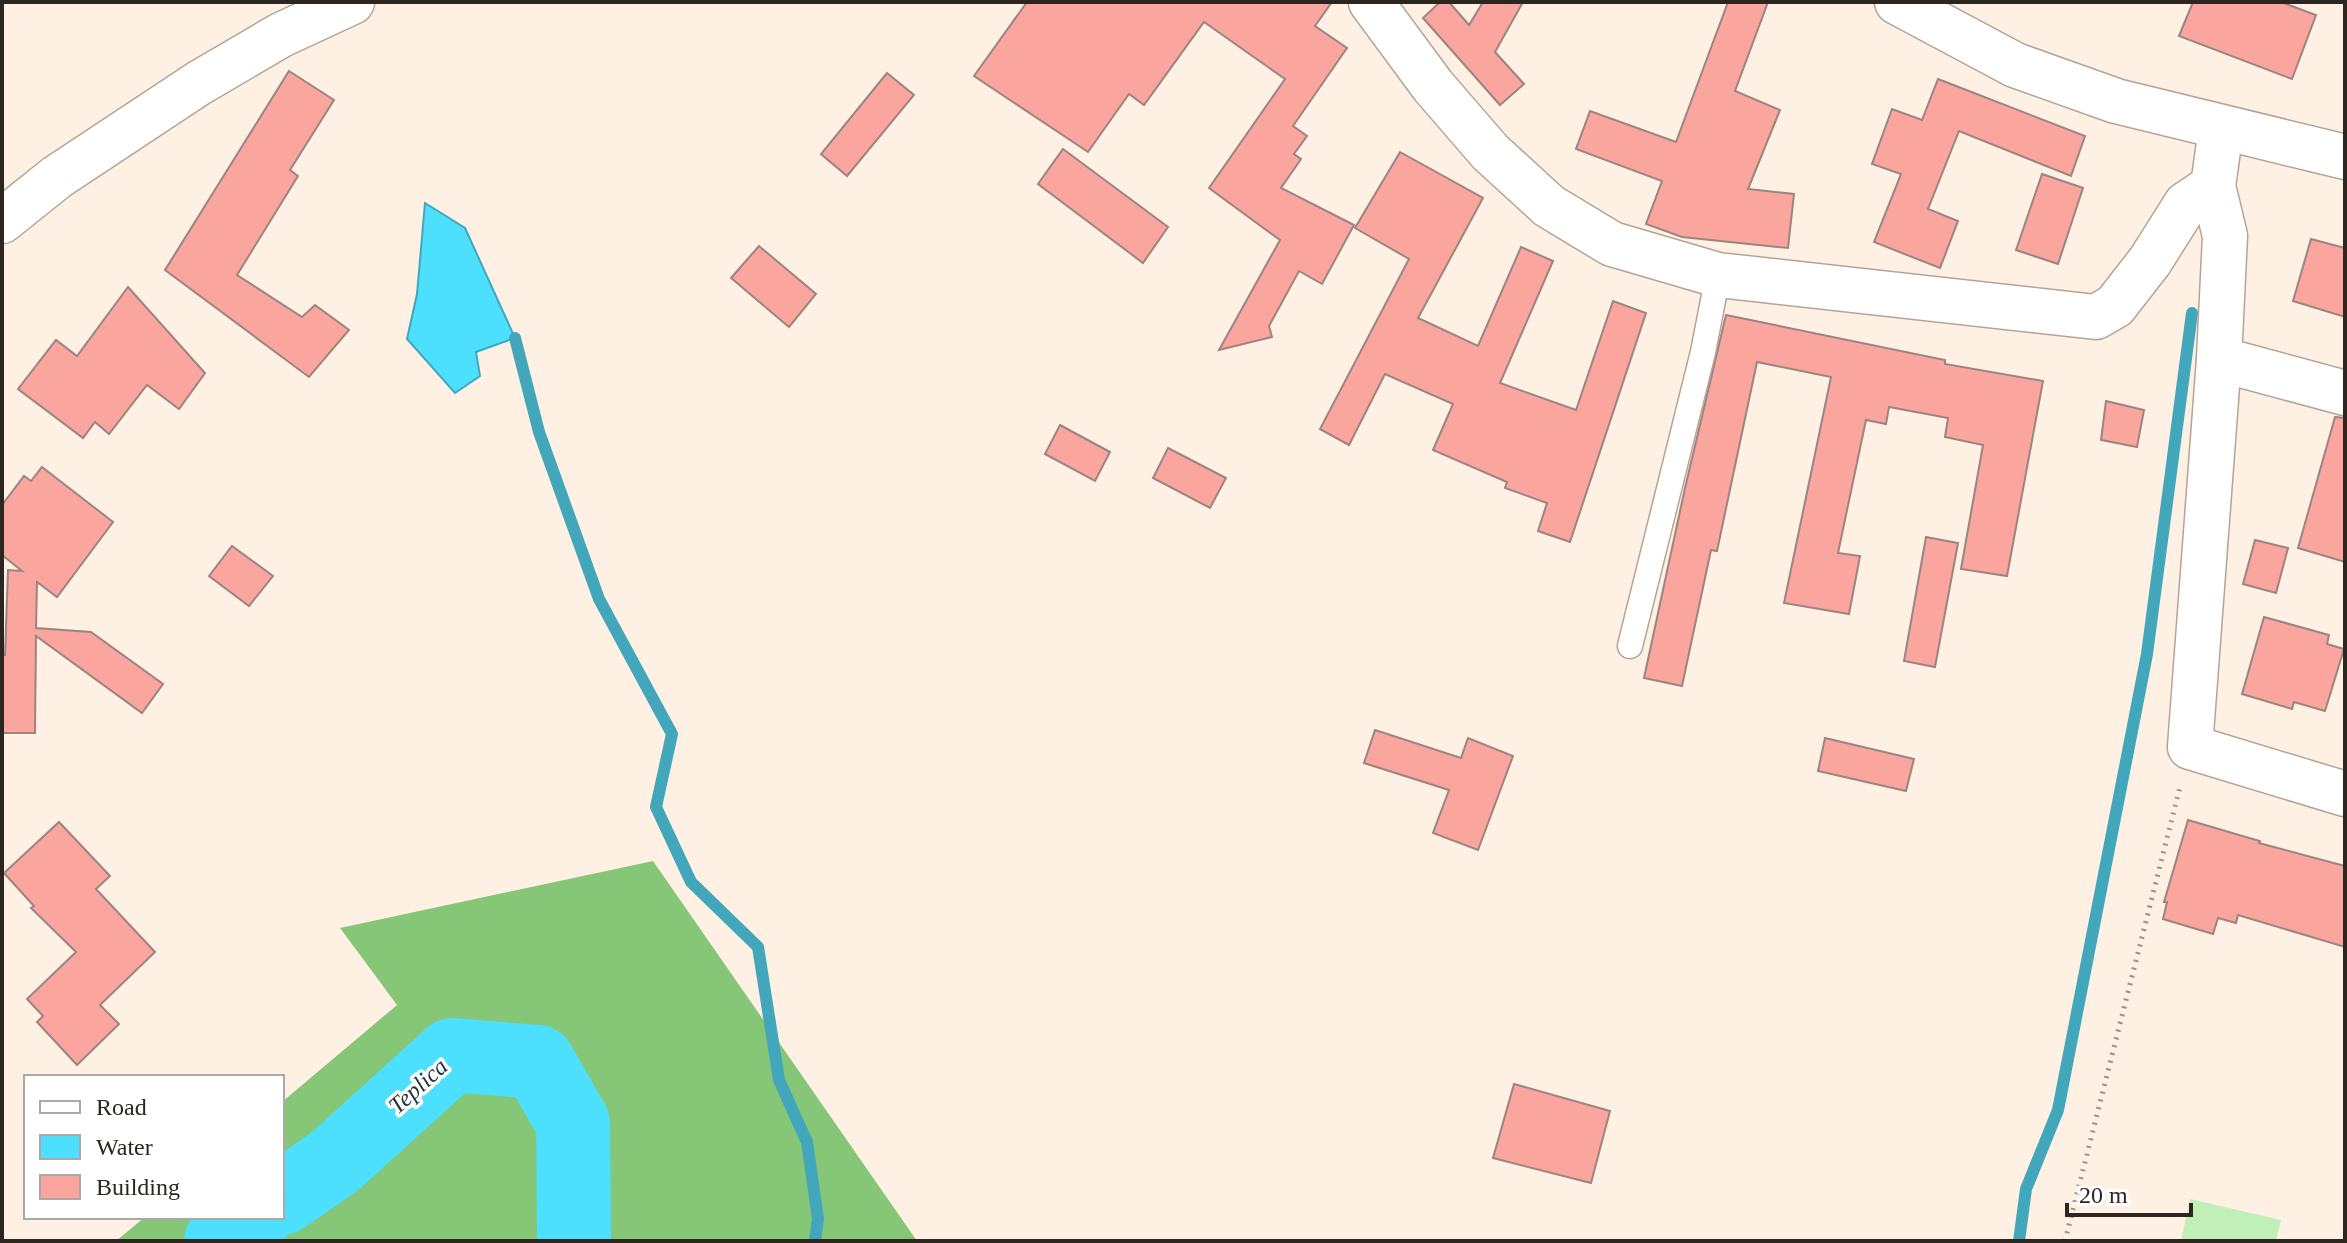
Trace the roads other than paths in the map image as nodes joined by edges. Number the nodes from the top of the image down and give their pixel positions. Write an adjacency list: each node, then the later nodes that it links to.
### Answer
1 (352, 2): 7 (street)
2 (1371, 2): 8 (street)
3 (1897, 2): 4 (street)
4 (2221, 129): 5 (street); 6 (street)
5 (2345, 157)
6 (2213, 186): 8 (street); 9 (street)
7 (2, 221)
8 (1718, 275): 11 (lane)
9 (2219, 359): 10 (street); 12 (street)
10 (2345, 393)
11 (1630, 646)
12 (2345, 794)

